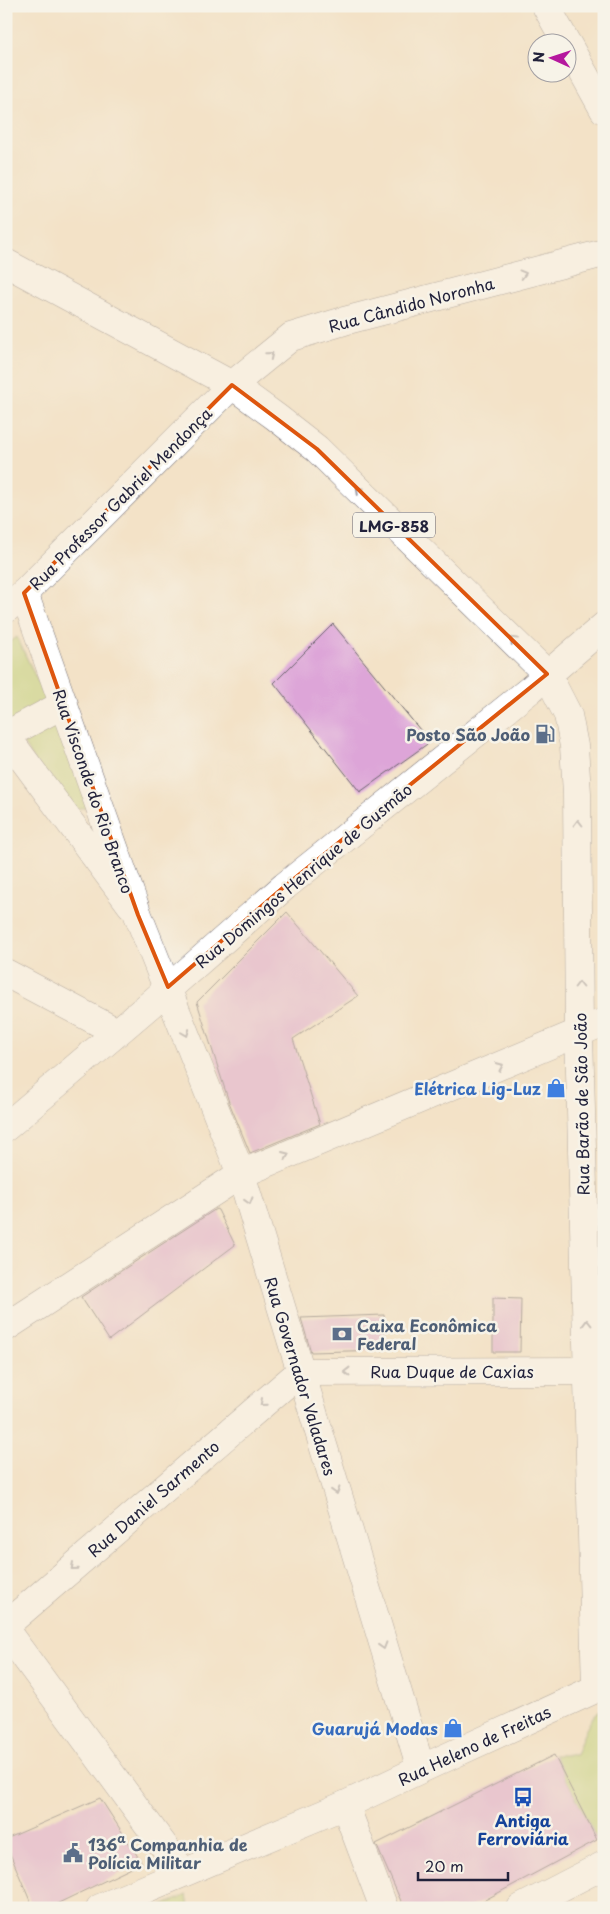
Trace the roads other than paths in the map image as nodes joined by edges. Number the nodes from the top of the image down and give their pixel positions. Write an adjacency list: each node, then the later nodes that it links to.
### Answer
1 (546, 6): 2 (main road)
2 (560, 32)
3 (578, 64): 4 (main road)
4 (604, 110)
5 (604, 253): 7 (main road, Rua Cândido Noronha, one-way to 5)
6 (6, 264): 7 (main road, LMG-858)
7 (232, 385): 8 (main road, Rua Professor Gabriel Mendonça); 10 (main road, LMG-858, one-way to 7)
8 (15, 601): 11 (main road, Rua Visconde do Rio Branco)
9 (604, 626): 10 (main road, Rua Domingos Henrique de Gusmão)
10 (547, 674): 15 (main road, Rua Domingos Henrique de Gusmão); 18 (main road, Rua Barão de São João, one-way to 10)
11 (64, 704): 12 (main road); 13 (main road, Rua Visconde do Rio Branco)
12 (6, 735): 13 (main road)
13 (138, 915): 15 (main road, Rua Visconde do Rio Branco)
14 (6, 973): 17 (main road)
15 (168, 987): 17 (main road, Rua Domingos Henrique de Gusmão); 20 (main road, Rua Governador Valadares, one-way to 20)
16 (604, 1022): 18 (main road)
17 (116, 1032): 19 (main road, Rua Domingos Henrique de Gusmão)
18 (579, 1033): 20 (main road, one-way to 18); 22 (main road, Rua Barão de São João, one-way to 18)
19 (6, 1127)
20 (241, 1174): 21 (main road); 23 (main road, Rua Governador Valadares, one-way to 23)
21 (6, 1327)
22 (596, 1371): 23 (main road, Rua Duque de Caxias, one-way to 23); 26 (main road, Rua Barão de São João)
23 (300, 1372): 24 (main road, Rua Daniel Sarmento, one-way to 24); 27 (main road, Rua Governador Valadares, one-way to 27)
24 (6, 1625)
25 (6, 1631): 30 (main road)
26 (600, 1687): 27 (main road, Rua Heleno de Freitas)
27 (420, 1769): 28 (main road, Rua Heleno de Freitas)
28 (345, 1806): 30 (main road, Rua Heleno de Freitas); 32 (main road)
29 (604, 1865): 33 (main road)
30 (183, 1872): 31 (main road, Rua Heleno de Freitas)
31 (100, 1908)
32 (384, 1908)
33 (521, 1908)

